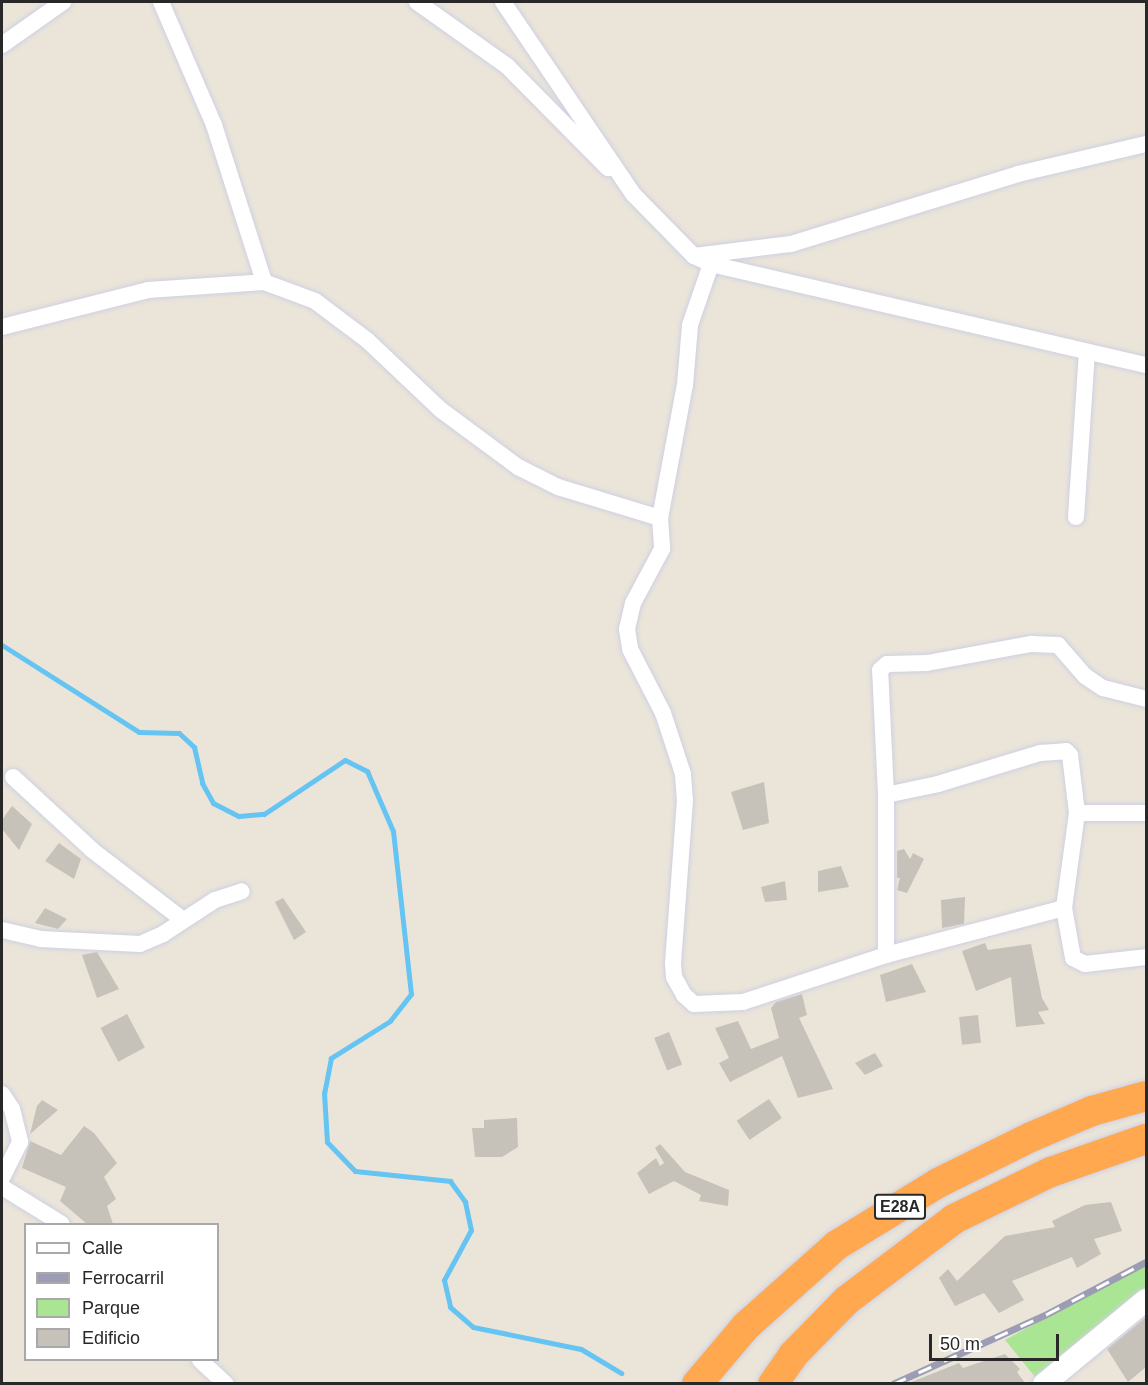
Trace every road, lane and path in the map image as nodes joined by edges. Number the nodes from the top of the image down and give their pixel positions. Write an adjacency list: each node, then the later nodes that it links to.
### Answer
1 (63, 2): 5 (street)
2 (161, 2): 10 (street)
3 (417, 2): 7 (street)
4 (503, 2): 7 (street)
5 (2, 45)
6 (1146, 144): 8 (street)
7 (633, 194): 8 (street)
8 (694, 256): 9 (street)
9 (711, 264): 12 (street); 15 (street)
10 (264, 282): 11 (street); 15 (street)
11 (2, 327)
12 (1087, 352): 13 (street); 14 (street)
13 (1146, 365)
14 (1076, 517)
15 (660, 518): 25 (street)
16 (1146, 699): 18 (street)
17 (13, 777): 23 (street)
18 (886, 795): 19 (street); 25 (street)
19 (1077, 813): 20 (street); 22 (street)
20 (1146, 813)
21 (242, 891): 23 (street)
22 (1064, 908): 25 (street); 26 (street)
23 (182, 919): 24 (street)
24 (2, 930)
25 (886, 955)
26 (1146, 957)
27 (2, 1094): 30 (street)
28 (1146, 1096): 36 (highway, E28A)
29 (1146, 1139): 37 (highway, E28A)
30 (2, 1179)
31 (2, 1187): 32 (street)
32 (60, 1223)
33 (1146, 1300): 38 (street)
34 (202, 1361): 35 (street)
35 (226, 1383)
36 (697, 1383)
37 (773, 1383)
38 (1044, 1383)

